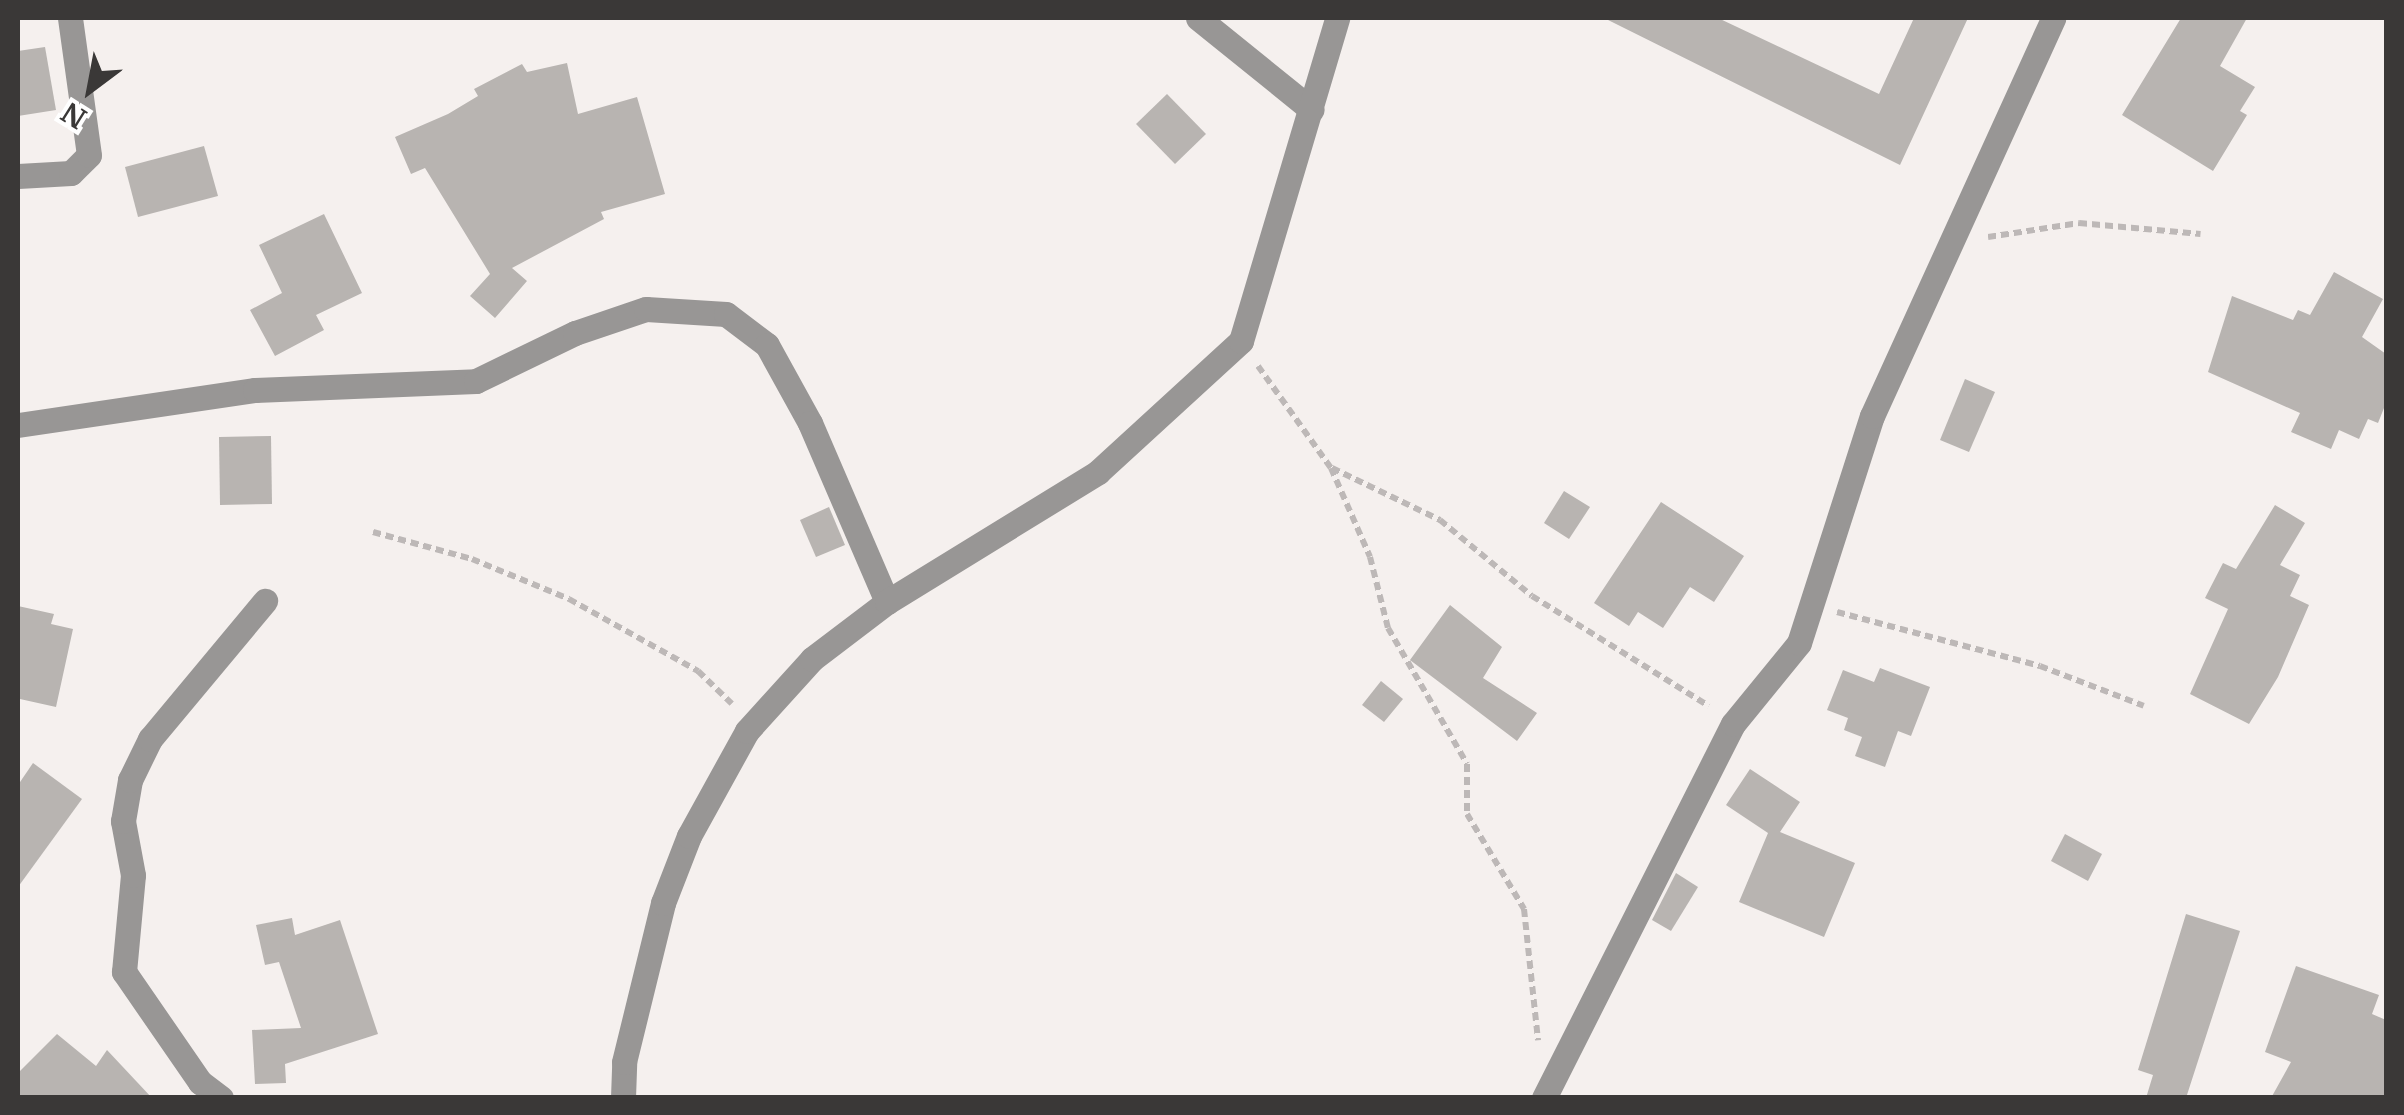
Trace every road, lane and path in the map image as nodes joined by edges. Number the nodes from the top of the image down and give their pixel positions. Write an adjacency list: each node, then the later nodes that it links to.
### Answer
1 (70, 18): 6 (street)
2 (1198, 18): 5 (street)
3 (1337, 18): 5 (street)
4 (2053, 18): 8 (street)
5 (1312, 110): 9 (street)
6 (18, 176)
7 (2202, 234): 8 (path)
8 (1953, 245): 15 (street)
9 (1241, 341): 11 (path); 14 (street)
10 (18, 425): 14 (street)
11 (1331, 468): 17 (path); 19 (path)
12 (373, 532): 18 (path)
13 (264, 601): 20 (street)
14 (887, 602): 18 (street)
15 (1806, 607): 16 (path); 17 (street)
16 (2144, 706)
17 (1733, 724): 19 (street)
18 (748, 731): 21 (street)
19 (1545, 1094)
20 (221, 1098)
21 (624, 1098)

